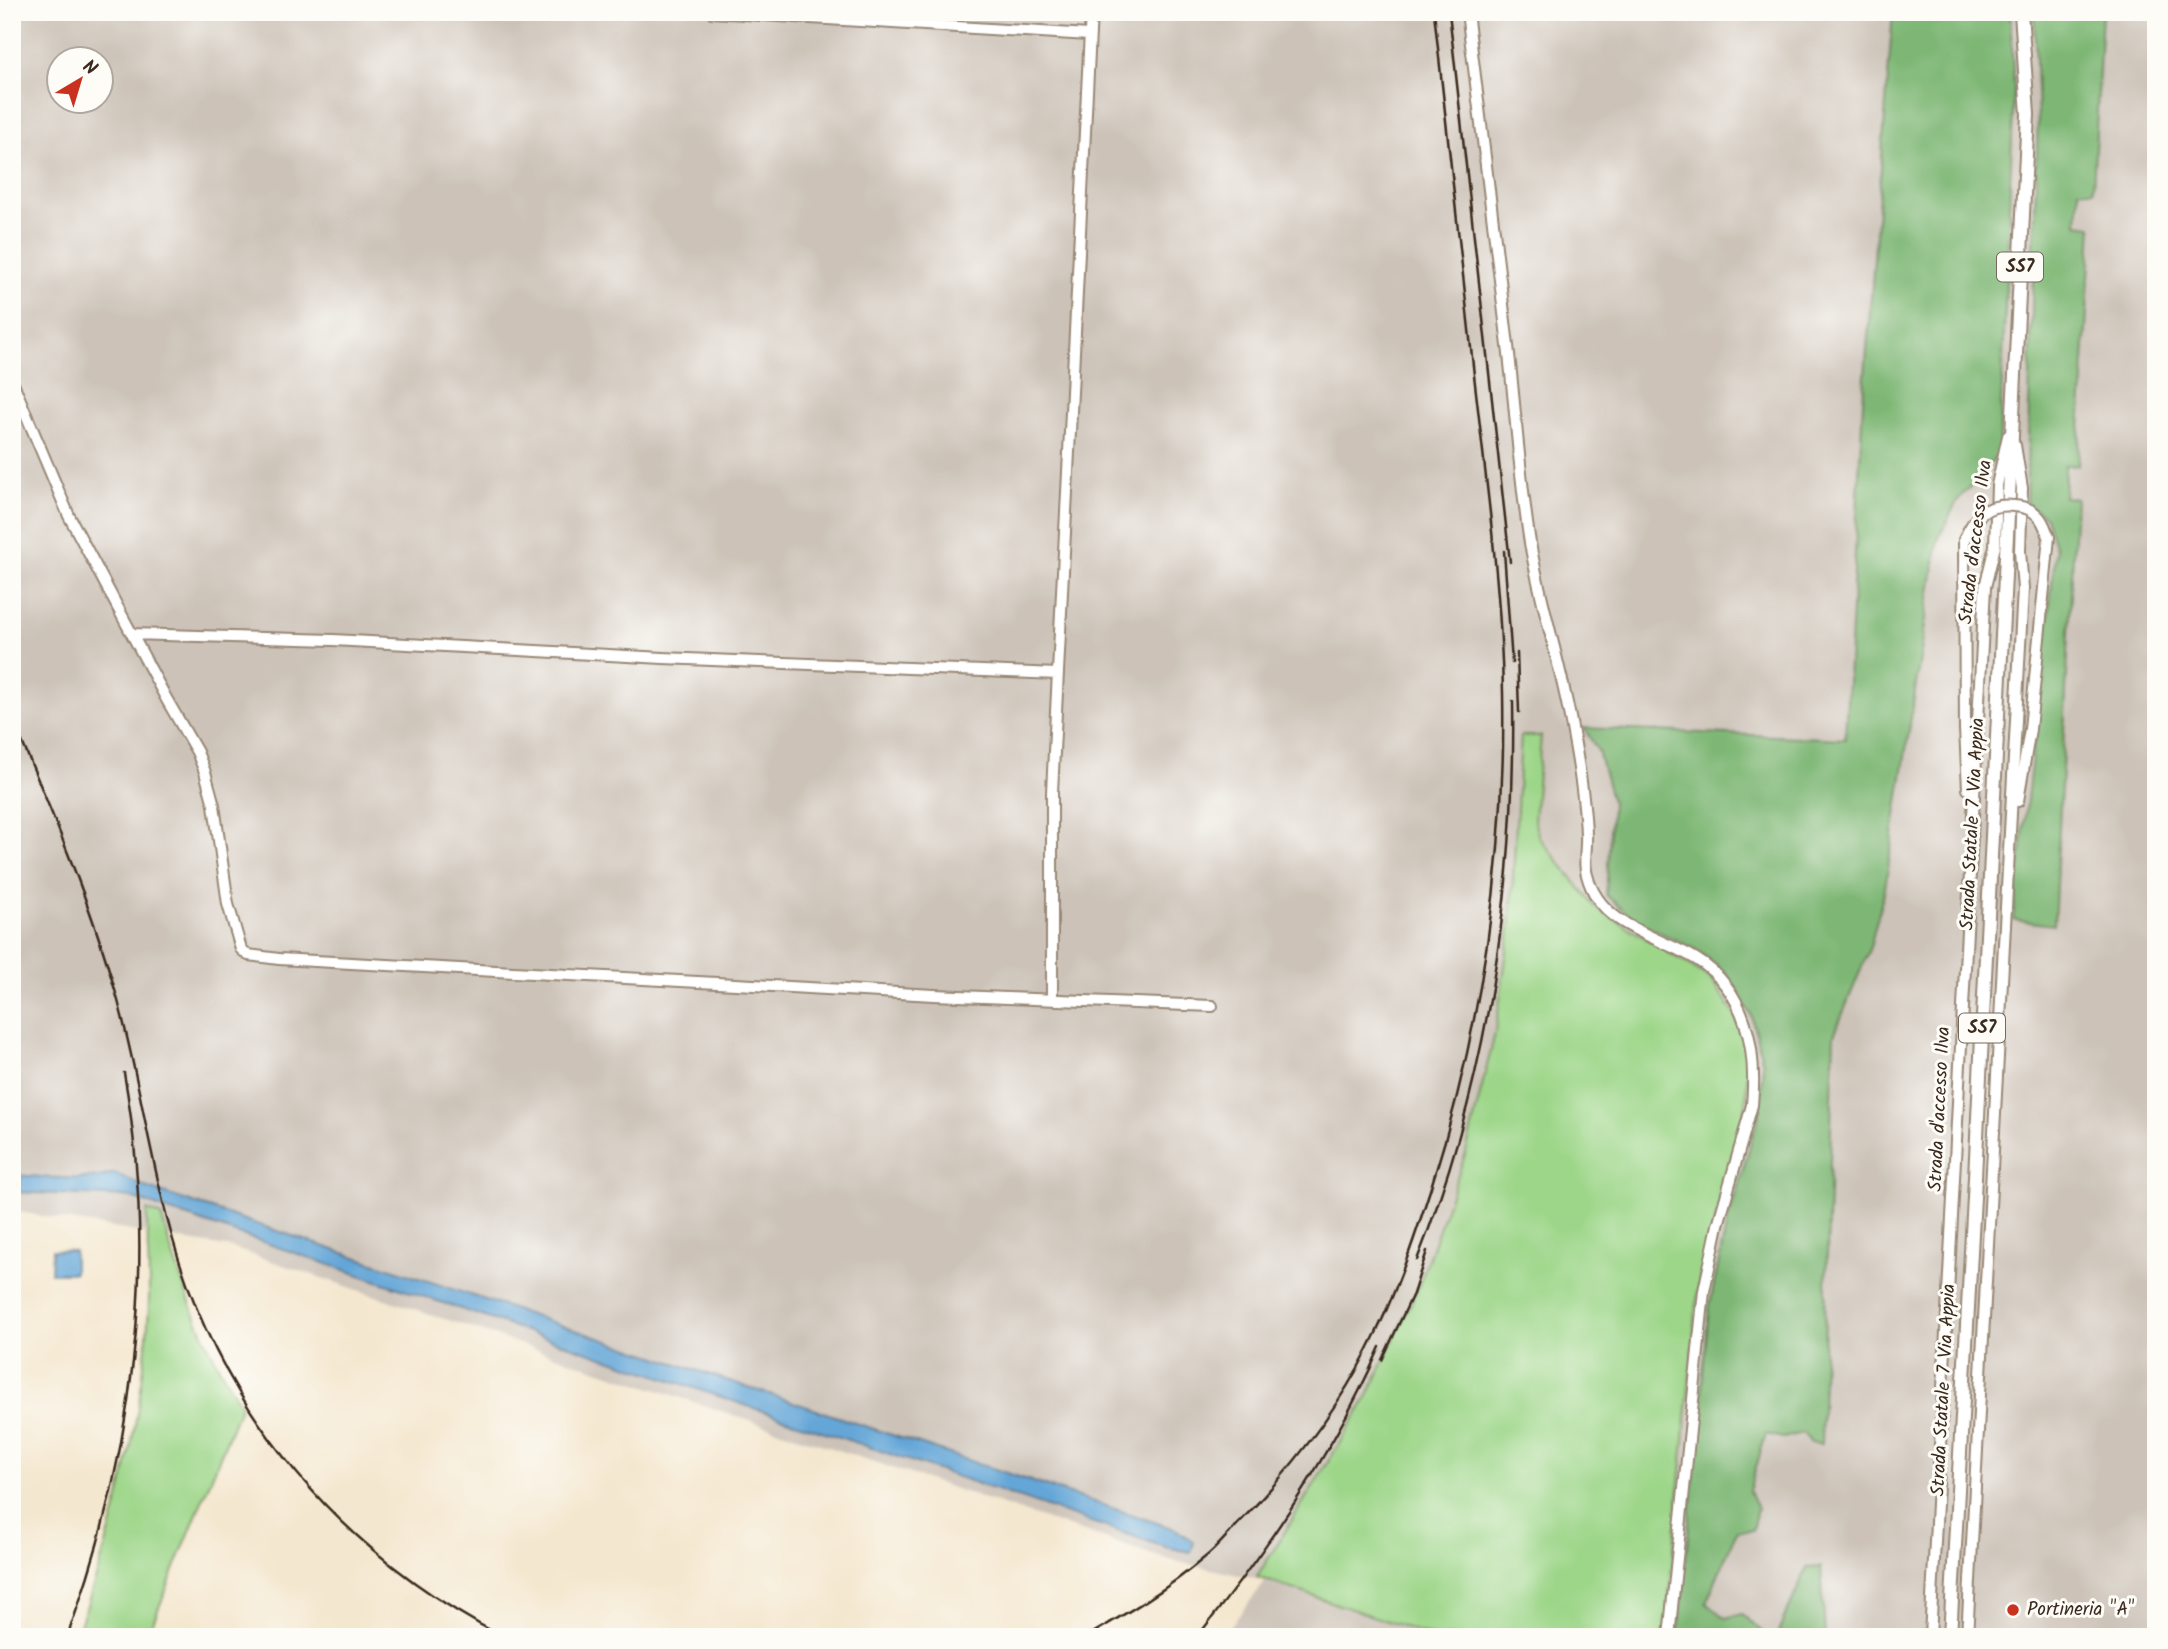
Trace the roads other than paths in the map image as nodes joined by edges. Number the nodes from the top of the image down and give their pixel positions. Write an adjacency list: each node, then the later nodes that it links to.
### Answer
1 (712, 12): 5 (street)
2 (1091, 12): 5 (street)
3 (1467, 12): 14 (street)
4 (2021, 12): 7 (main road, Strada Statale 7 Via Appia / SS7)
5 (1089, 35): 9 (street)
6 (12, 381): 8 (street)
7 (2012, 419): 10 (street, Strada d'accesso Ilva); 11 (street, Strada d'accesso Ilva); 16 (main road, Strada Statale 7 Via Appia / SS7)
8 (132, 634): 9 (street); 12 (street)
9 (1058, 674): 12 (street)
10 (1971, 852): 11 (street, bridge); 15 (street, Strada d'accesso Ilva)
11 (2009, 853): 17 (street, Strada d'accesso Ilva)
12 (1052, 999): 13 (street)
13 (1212, 1006)
14 (1669, 1637)
15 (1930, 1637)
16 (1950, 1637)
17 (1967, 1637)

